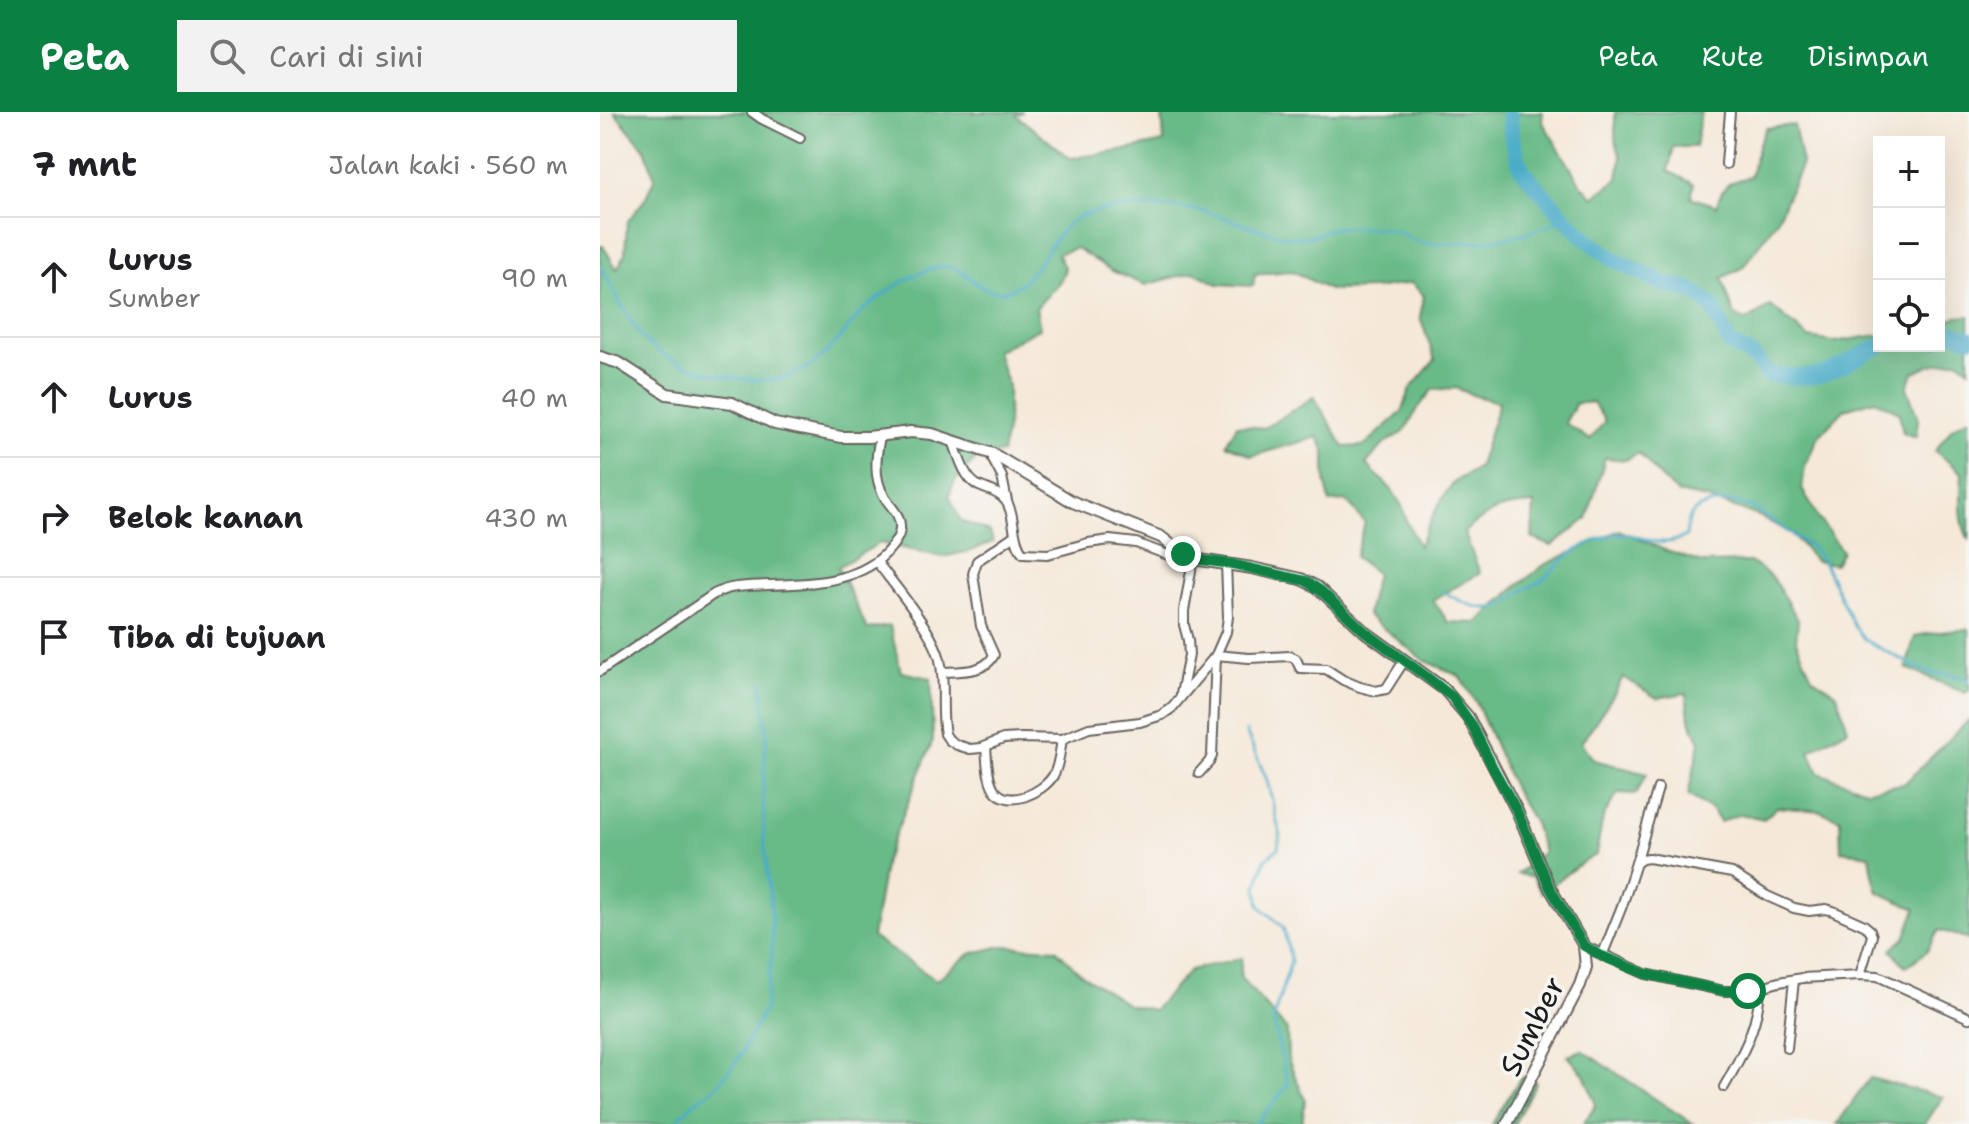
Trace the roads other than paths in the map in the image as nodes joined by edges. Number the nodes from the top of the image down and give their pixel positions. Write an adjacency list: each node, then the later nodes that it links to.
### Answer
1 (752, 112): 3 (street)
2 (1730, 112): 4 (street)
3 (800, 138)
4 (1726, 164)
5 (600, 357): 6 (street)
6 (880, 436): 7 (street); 12 (street)
7 (953, 441): 8 (street); 9 (street)
8 (993, 454): 9 (street); 11 (street)
9 (1007, 501): 10 (street)
10 (1015, 535): 11 (street); 17 (street)
11 (1188, 557): 13 (street); 18 (street)
12 (877, 562): 16 (street); 17 (street)
13 (1226, 563): 14 (street); 15 (street)
14 (1216, 655): 15 (street); 18 (street); 21 (street)
15 (1404, 661): 24 (street)
16 (600, 671)
17 (942, 672): 20 (street)
18 (1180, 698): 19 (street)
19 (1062, 739): 20 (street); 20 (street)
20 (986, 746)
21 (1199, 773)
22 (1658, 788): 23 (street)
23 (1636, 863): 25 (street); 26 (street)
24 (1584, 946): 25 (street); 32 (street, Sumber)
25 (1602, 956): 28 (street)
26 (1860, 975): 27 (street); 29 (street)
27 (1794, 980): 28 (street); 30 (street)
28 (1760, 989): 31 (street)
29 (1969, 1018)
30 (1787, 1048)
31 (1724, 1087)
32 (1507, 1124)

